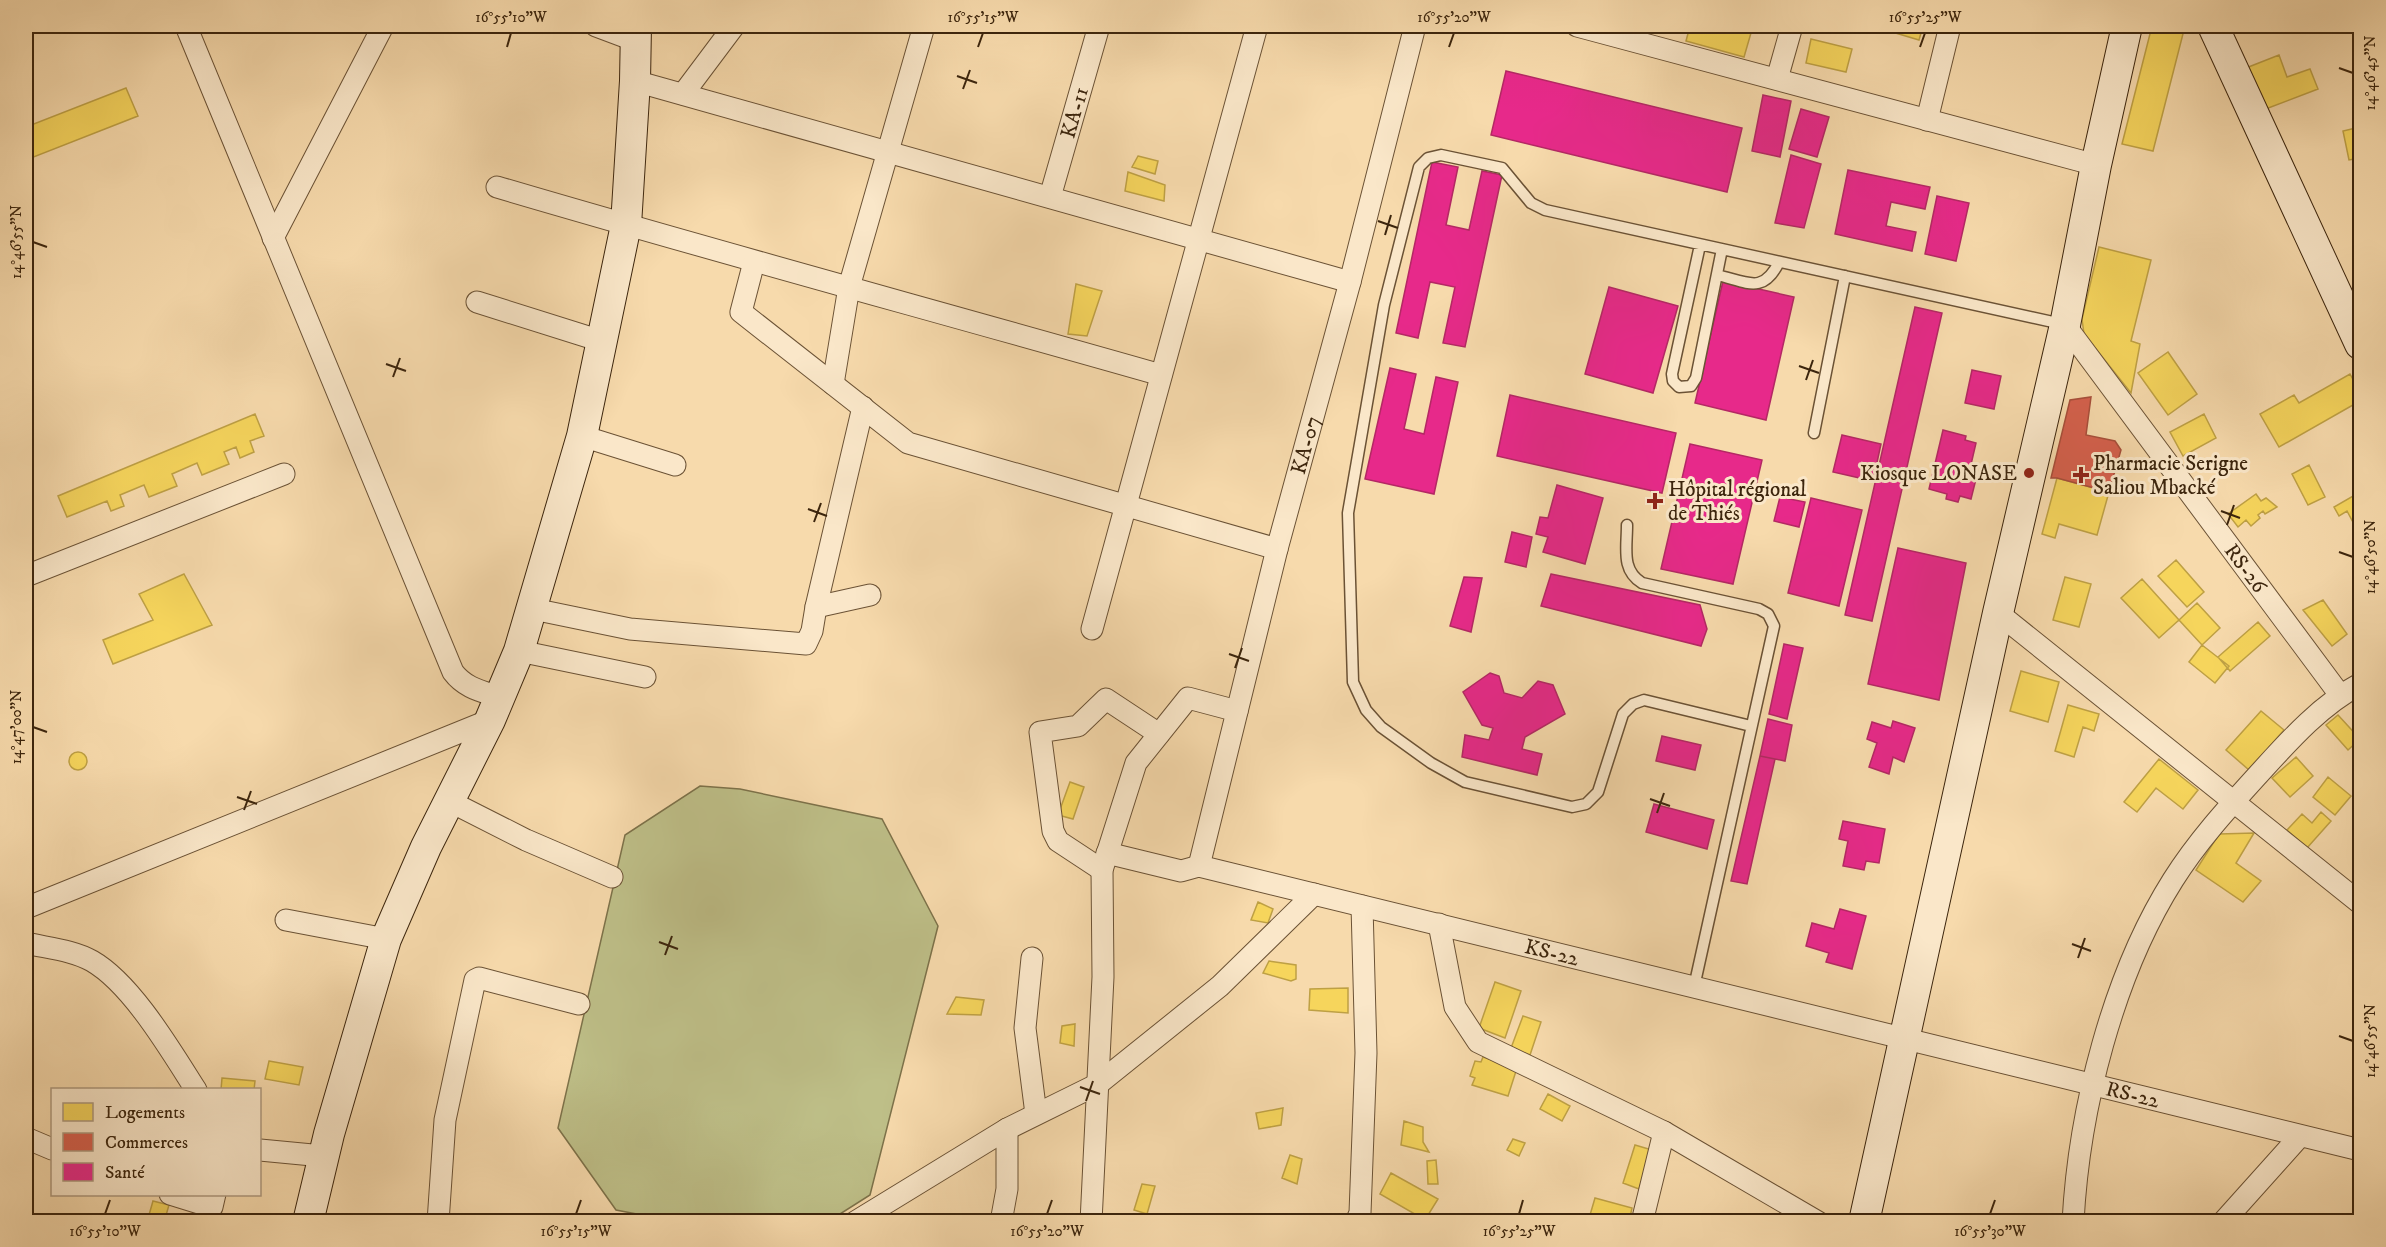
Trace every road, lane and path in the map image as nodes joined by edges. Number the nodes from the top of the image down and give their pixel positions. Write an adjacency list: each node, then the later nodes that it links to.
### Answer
1 (186, 26): 25 (street)
2 (383, 26): 25 (street)
3 (596, 26): 15 (street)
4 (734, 26): 18 (street)
5 (924, 26): 20 (street)
6 (1099, 26): 23 (street, KA-11)
7 (1257, 26): 26 (street)
8 (1415, 26): 33 (street, KA-07)
9 (1577, 26): 14 (street)
10 (1792, 26): 16 (street)
11 (1950, 26): 19 (street)
12 (2127, 26): 21 (street)
13 (2213, 26): 38 (street)
14 (1601, 29): 16 (street)
15 (636, 33): 17 (street)
16 (1777, 79): 19 (street)
17 (636, 81): 18 (street); 24 (street)
18 (683, 94): 20 (street)
19 (1927, 120): 21 (street)
20 (888, 152): 23 (street); 34 (street)
21 (2096, 165): 36 (street)
22 (496, 187): 24 (street)
23 (1050, 197): 26 (street)
24 (626, 225): 29 (street); 37 (street)
25 (273, 238): 59 (street)
26 (1198, 239): 33 (street); 39 (street)
27 (1700, 244): 28 (lane); 31 (lane); 61 (lane)
28 (1722, 249): 30 (lane); 31 (lane)
29 (754, 262): 34 (street); 40 (street)
30 (1779, 262): 31 (lane); 32 (lane)
31 (1717, 275)
32 (1845, 276): 36 (lane); 42 (lane)
33 (1350, 282): 48 (street, KA-07)
34 (849, 287): 39 (street); 40 (street)
35 (477, 302): 37 (street)
36 (2065, 325): 53 (street); 58 (street, RS-26)
37 (601, 341): 43 (street)
38 (2361, 344)
39 (1161, 375): 46 (street)
40 (833, 384): 41 (street)
41 (862, 407): 46 (street); 51 (street)
42 (1814, 433)
43 (582, 436): 44 (street); 52 (street)
44 (675, 465)
45 (284, 474): 49 (street)
46 (1126, 505): 48 (street); 54 (street)
47 (1627, 525): 61 (lane)
48 (1277, 549): 60 (street, KA-07)
49 (26, 576)
50 (870, 595): 51 (street)
51 (816, 607): 52 (street)
52 (533, 609): 55 (street)
53 (1998, 613): 64 (street); 79 (street)
54 (1092, 629)
55 (519, 651): 56 (street); 59 (street)
56 (645, 677)
57 (2361, 684): 58 (street)
58 (2340, 695): 64 (street)
59 (495, 708): 63 (street); 71 (street)
60 (1238, 711): 62 (street); 66 (street, KA-07)
61 (1751, 726): 77 (lane)
62 (1159, 735): 65 (street); 65 (street, KS-22)
63 (449, 801): 67 (street); 74 (street)
64 (2234, 801): 69 (street); 81 (street)
65 (1105, 862): 66 (street, KS-22); 80 (street)
66 (1199, 866): 68 (street, KS-22)
67 (612, 877)
68 (1314, 894): 70 (street, KS-22); 80 (street)
69 (2361, 903)
70 (1362, 906): 73 (street, KS-22); 99 (street)
71 (26, 908)
72 (286, 920): 74 (street)
73 (1439, 924): 77 (street, KS-22); 85 (street)
74 (386, 939): 91 (street)
75 (26, 943): 82 (street)
76 (1032, 957): 83 (street)
77 (1694, 987): 79 (street, KS-22)
78 (579, 1004): 95 (street)
79 (1905, 1037): 81 (street, RS-22); 102 (street)
80 (1098, 1084): 83 (street); 98 (street)
81 (2094, 1086): 86 (street, RS-22); 103 (street)
82 (195, 1088)
83 (1036, 1114): 84 (street)
84 (1007, 1129): 96 (street); 97 (street)
85 (1664, 1132): 100 (street); 101 (street)
86 (2300, 1136): 90 (street, RS-22); 104 (street)
87 (26, 1138): 88 (street)
88 (51, 1149)
89 (261, 1150): 91 (street)
90 (2361, 1150)
91 (323, 1156): 94 (street)
92 (175, 1196): 93 (street)
93 (217, 1213)
94 (308, 1221)
95 (438, 1221)
96 (855, 1221)
97 (1001, 1221)
98 (1091, 1221)
99 (1356, 1221)
100 (1642, 1221)
101 (1818, 1221)
102 (1864, 1221)
103 (2073, 1221)
104 (2223, 1221)

